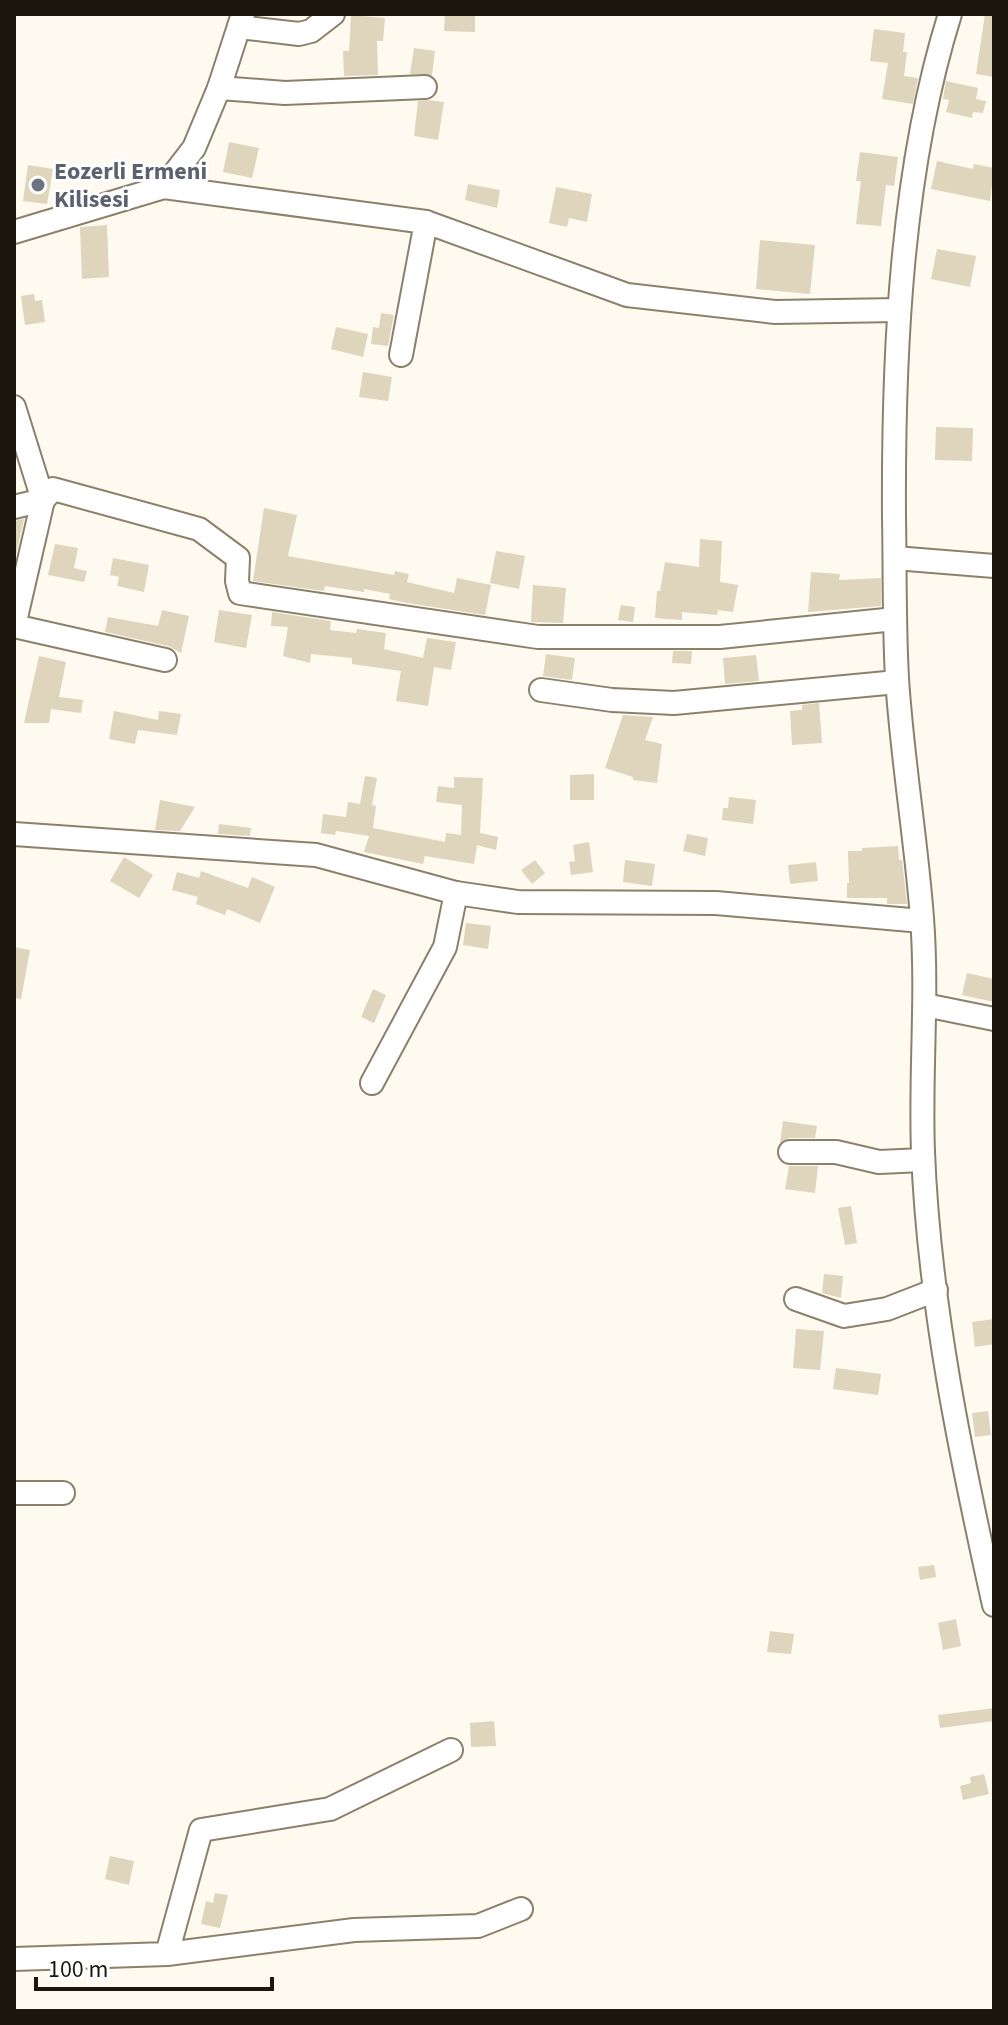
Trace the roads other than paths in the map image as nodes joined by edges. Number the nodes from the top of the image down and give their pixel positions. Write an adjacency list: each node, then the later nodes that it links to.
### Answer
1 (333, 14): 3 (street)
2 (950, 14): 9 (street)
3 (241, 20): 5 (street)
4 (425, 87): 5 (street)
5 (219, 88): 6 (street)
6 (164, 187): 7 (street); 8 (street)
7 (426, 222): 9 (street); 10 (street)
8 (14, 232)
9 (899, 310): 14 (street)
10 (401, 355)
11 (14, 407): 12 (street)
12 (43, 500): 13 (street); 16 (street); 17 (street)
13 (14, 507)
14 (895, 558): 15 (street); 16 (street)
15 (994, 566)
16 (895, 619): 18 (street)
17 (165, 660)
18 (897, 682): 19 (street); 22 (street)
19 (541, 690)
20 (14, 834): 21 (street)
21 (456, 893): 22 (street); 25 (street)
22 (922, 921): 23 (street)
23 (925, 1005): 24 (street); 27 (street)
24 (994, 1019)
25 (372, 1083)
26 (790, 1152): 27 (street)
27 (923, 1160): 28 (street)
28 (936, 1290): 29 (street); 32 (street)
29 (796, 1299)
30 (14, 1493): 31 (street)
31 (63, 1493)
32 (994, 1605)
33 (451, 1750): 35 (street)
34 (521, 1909): 35 (street)
35 (167, 1954): 36 (street)
36 (14, 1959)

